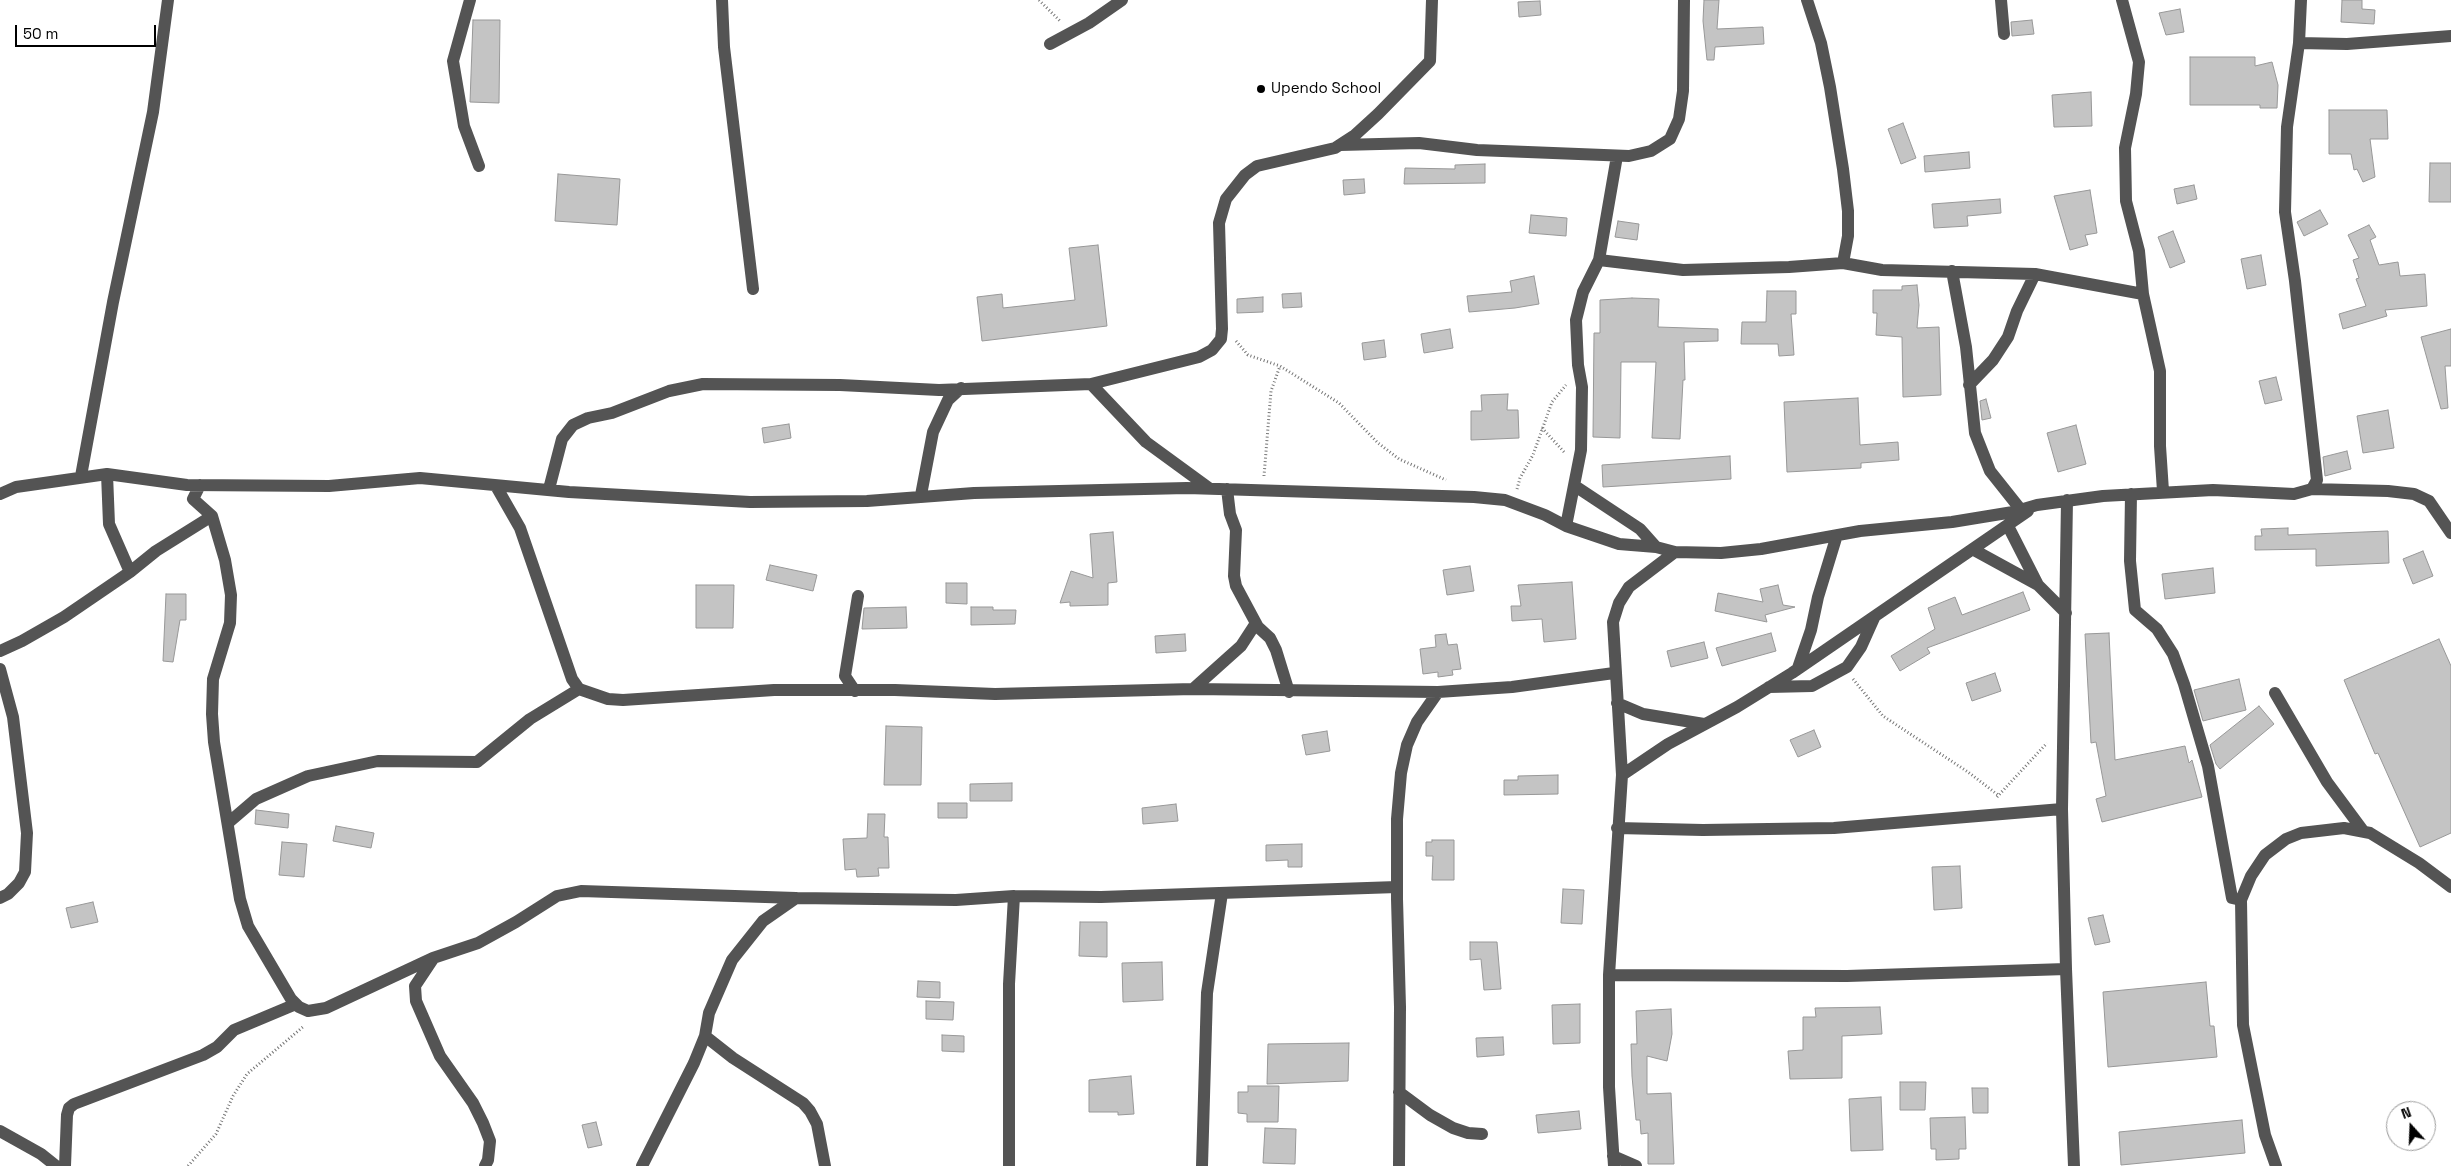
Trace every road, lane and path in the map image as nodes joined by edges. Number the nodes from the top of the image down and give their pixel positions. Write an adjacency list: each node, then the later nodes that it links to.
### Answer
1 (168, 0): 35 (street)
2 (470, 0): 19 (street)
3 (722, 0): 24 (street)
4 (1039, 0): 12 (path)
5 (1122, 0): 12 (street)
6 (1432, 0): 17 (street)
7 (1684, 0): 18 (street)
8 (1807, 0): 21 (street)
9 (2001, 0): 13 (street)
10 (2122, 0): 25 (street)
11 (2302, 0): 15 (street)
12 (1073, 33): 16 (street)
13 (2004, 34)
14 (2451, 36): 15 (street)
15 (2299, 43): 42 (street)
16 (1050, 44)
17 (1340, 145): 18 (street); 26 (street)
18 (1617, 156): 20 (street)
19 (479, 166)
20 (1599, 260): 21 (street); 27 (street)
21 (1843, 263): 22 (street)
22 (1952, 271): 23 (street); 30 (street)
23 (2035, 274): 25 (street); 30 (street)
24 (753, 289)
25 (2143, 294): 44 (street)
26 (1223, 319): 28 (path); 29 (street)
27 (1578, 365): 32 (path); 33 (street)
28 (1280, 366): 43 (path); 48 (path)
29 (1091, 384): 31 (street); 40 (street)
30 (1969, 385): 52 (street)
31 (961, 388): 39 (street); 47 (street)
32 (1542, 428): 33 (path); 50 (path)
33 (1577, 466): 38 (street)
34 (108, 474): 35 (street); 36 (street); 61 (street)
35 (81, 476): 45 (street)
36 (200, 485): 37 (street); 53 (street)
37 (496, 486): 39 (street); 73 (street)
38 (1575, 486): 54 (street); 58 (street)
39 (549, 489): 47 (street)
40 (1209, 489): 41 (street); 47 (street)
41 (1227, 489): 43 (street); 66 (street)
42 (2312, 489): 44 (street); 56 (street)
43 (1263, 490): 48 (street)
44 (2163, 491): 46 (street)
45 (0, 494)
46 (2131, 494): 49 (street); 95 (street)
47 (921, 495)
48 (1466, 497): 50 (street)
49 (2067, 500): 51 (street); 64 (street)
50 (1513, 503): 54 (street)
51 (2038, 505): 52 (street); 55 (street)
52 (2021, 510): 57 (street)
53 (212, 516): 61 (street); 86 (street)
54 (1566, 526): 58 (street)
55 (2008, 526): 59 (street); 62 (street)
56 (2451, 533)
57 (1837, 535): 60 (street); 69 (street)
58 (1656, 547): 60 (street)
59 (1974, 550): 62 (street); 65 (street)
60 (1675, 552): 71 (street)
61 (130, 572): 67 (street)
62 (2038, 585): 64 (street)
63 (858, 596): 75 (street)
64 (2066, 613): 81 (street)
65 (1874, 618): 68 (street); 69 (street)
66 (1256, 623): 74 (street); 76 (street)
67 (0, 651)
68 (1847, 667): 72 (street); 83 (path)
69 (1798, 668): 72 (street)
70 (0, 669): 93 (street)
71 (1614, 673): 77 (street); 79 (street)
72 (1769, 687): 80 (street)
73 (579, 689): 75 (street); 86 (street)
74 (1193, 689): 75 (street); 76 (street)
75 (855, 691)
76 (1289, 692): 77 (street)
77 (1438, 692): 89 (street)
78 (2275, 693): 88 (street)
79 (1617, 702): 80 (street); 82 (street)
80 (1704, 724): 82 (street)
81 (2064, 726): 83 (path); 84 (street)
82 (1622, 775): 87 (street)
83 (1998, 795): 85 (path)
84 (2062, 809): 85 (street); 97 (street)
85 (1985, 814): 87 (street)
86 (228, 824): 99 (street)
87 (1617, 828): 98 (street)
88 (2364, 832): 90 (street); 95 (street)
89 (1397, 887): 91 (street); 102 (street)
90 (2451, 887)
91 (1222, 893): 92 (street); 113 (street)
92 (1014, 896): 94 (street); 112 (street)
93 (0, 898)
94 (796, 898): 96 (street); 101 (street)
95 (2240, 900): 117 (street)
96 (433, 958): 100 (street); 109 (street)
97 (2066, 969): 98 (street); 116 (street)
98 (1609, 975): 105 (street)
99 (296, 1004): 100 (street); 107 (street)
100 (326, 1008): 108 (path)
101 (705, 1036): 110 (street); 111 (street)
102 (1399, 1092): 104 (street); 114 (street)
103 (0, 1131): 106 (street)
104 (1482, 1134)
105 (1614, 1161): 115 (street)
106 (56, 1166)
107 (64, 1166)
108 (188, 1166)
109 (485, 1166)
110 (642, 1166)
111 (825, 1166)
112 (1009, 1166)
113 (1202, 1166)
114 (1398, 1166)
115 (1636, 1166)
116 (2074, 1166)
117 (2276, 1166)

